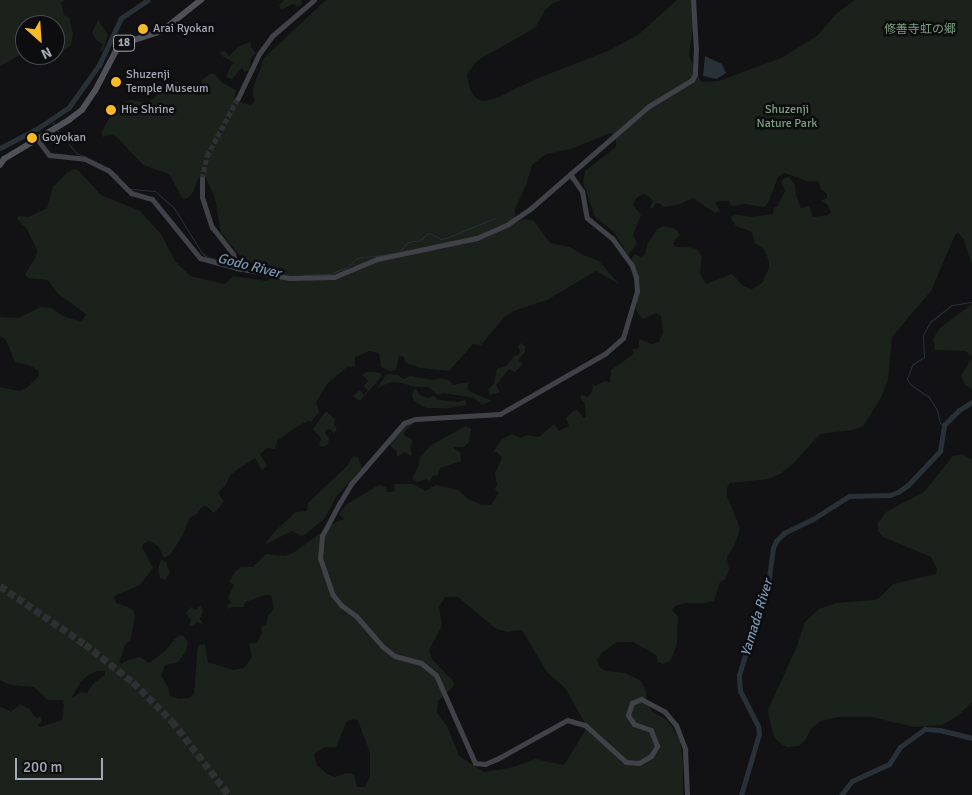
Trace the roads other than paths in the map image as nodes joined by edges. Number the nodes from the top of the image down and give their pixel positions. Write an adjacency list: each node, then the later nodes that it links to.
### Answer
1 (201, 0): 5 (main road, 18)
2 (314, 0): 4 (street)
3 (693, 0): 7 (street)
4 (238, 98)
5 (37, 139): 6 (main road, 18); 9 (street)
6 (0, 165)
7 (570, 174): 9 (street); 10 (street)
8 (202, 179): 9 (street)
9 (237, 268)
10 (687, 795)

